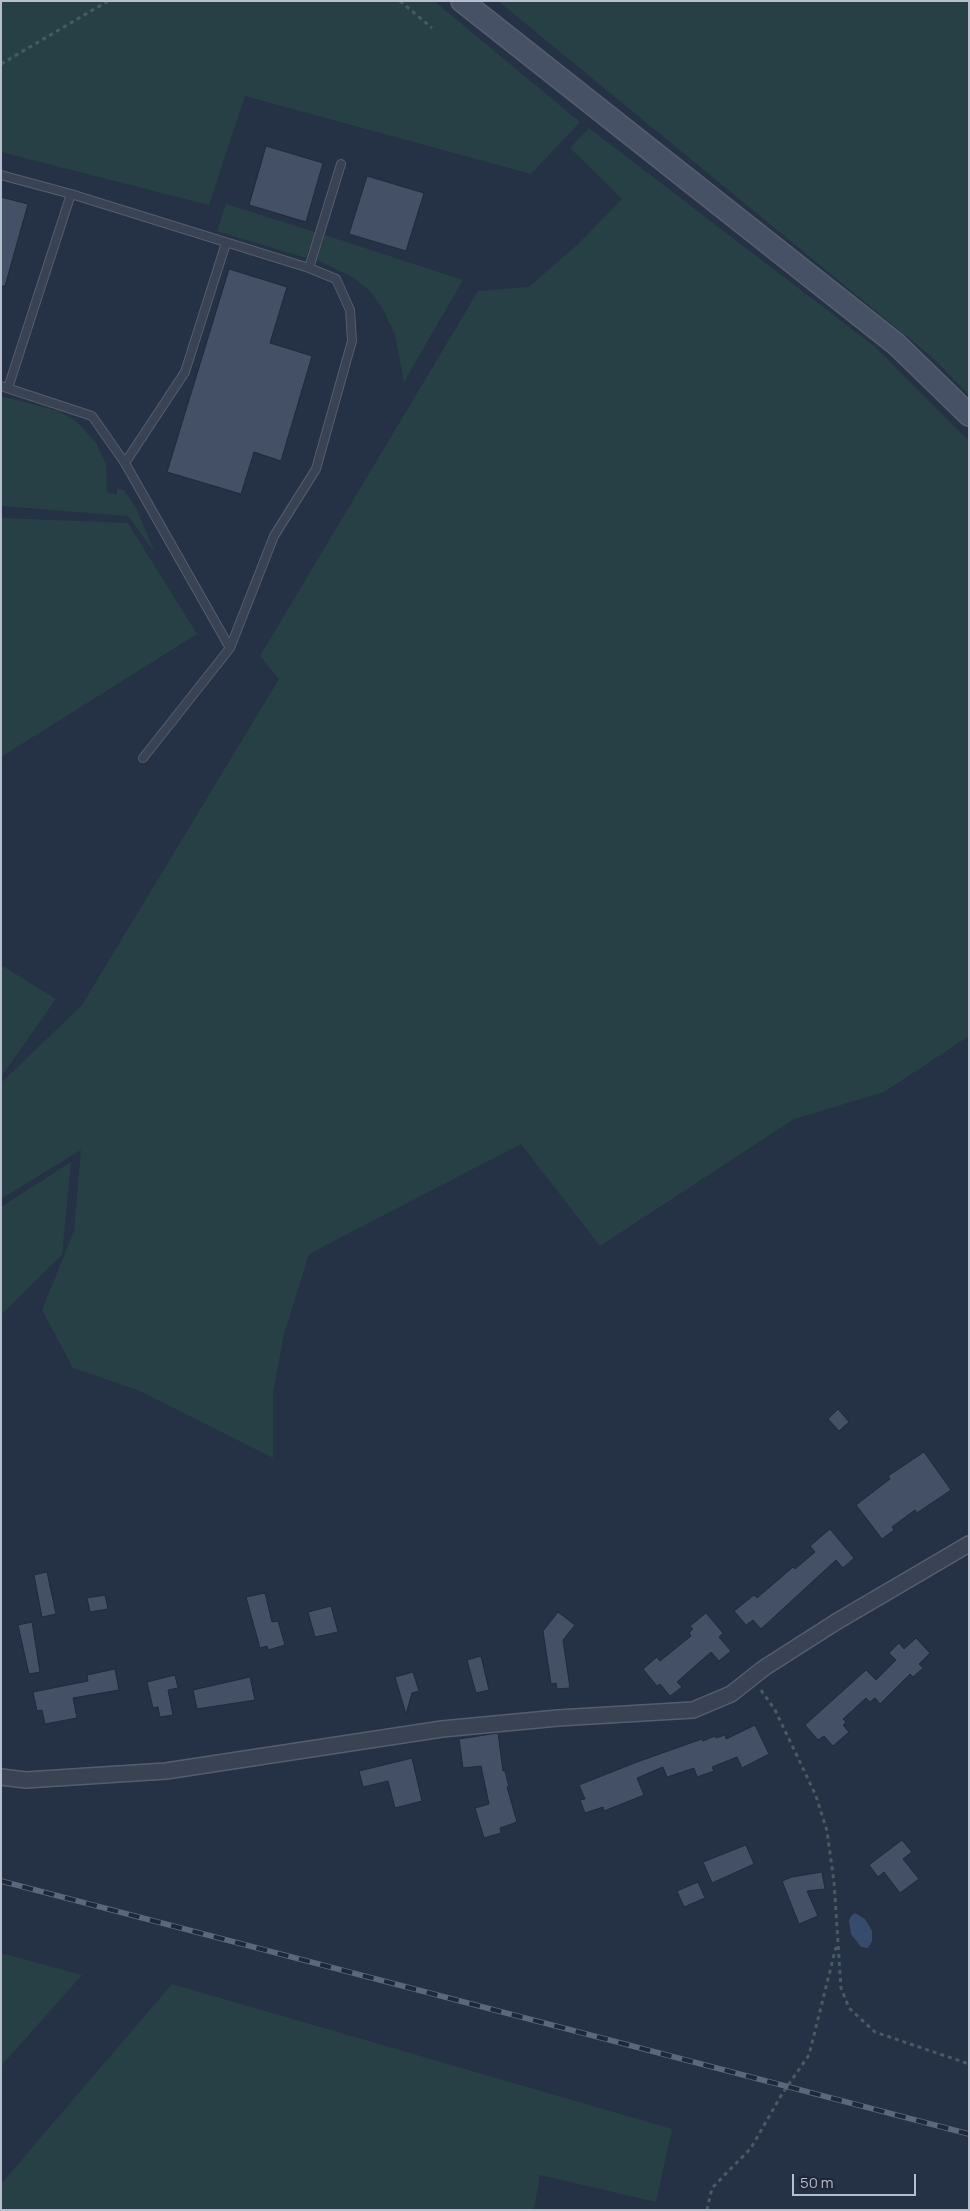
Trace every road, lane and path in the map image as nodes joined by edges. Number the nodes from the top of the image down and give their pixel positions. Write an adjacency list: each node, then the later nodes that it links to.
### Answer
1 (108, 1): 5 (path)
2 (400, 1): 4 (path)
3 (462, 1): 12 (street)
4 (432, 28)
5 (1, 64)
6 (341, 164): 10 (lane)
7 (1, 175): 8 (lane)
8 (71, 194): 9 (lane); 11 (lane)
9 (226, 243): 10 (lane); 13 (lane)
10 (309, 268): 14 (lane)
11 (5, 386): 13 (lane)
12 (969, 415)
13 (125, 463): 14 (lane)
14 (230, 648): 15 (lane)
15 (143, 758)
16 (969, 1544): 17 (street)
17 (751, 1678): 18 (street); 19 (path)
18 (1, 1777)
19 (837, 1942): 20 (path); 21 (path)
20 (969, 2064)
21 (707, 2210)

